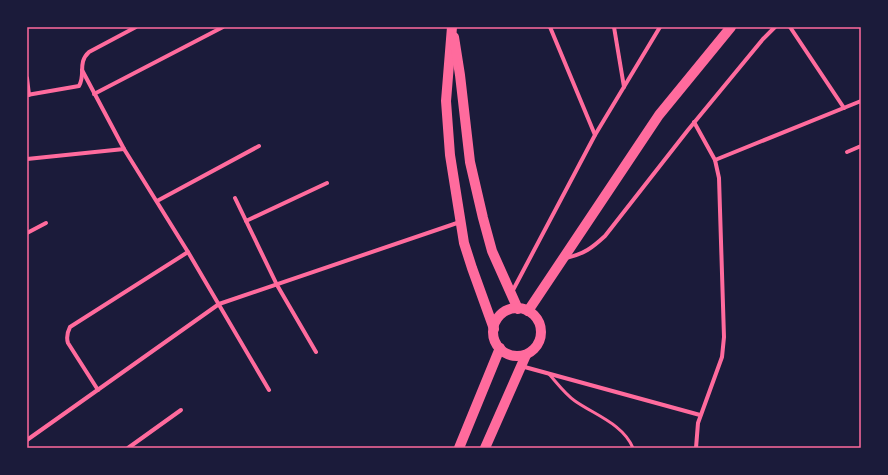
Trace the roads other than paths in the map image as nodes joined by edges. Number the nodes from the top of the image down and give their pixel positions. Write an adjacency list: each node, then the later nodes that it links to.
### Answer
1 (136, 27): 10 (street)
2 (223, 27): 13 (street)
3 (452, 27): 29 (main road); 35 (main road)
4 (550, 27): 18 (street)
5 (614, 27): 12 (street)
6 (660, 27): 12 (street)
7 (731, 27): 33 (main road)
8 (775, 27): 17 (street)
9 (790, 27): 16 (street)
10 (82, 70): 13 (street); 14 (street)
11 (27, 78): 14 (street)
12 (624, 87): 18 (street)
13 (94, 94): 21 (street)
14 (28, 95)
15 (861, 101): 16 (street)
16 (844, 108): 24 (street)
17 (694, 122): 24 (street); 33 (street)
18 (595, 135): 35 (street)
19 (259, 146): 27 (street)
20 (861, 146): 22 (street)
21 (124, 150): 23 (street); 27 (street)
22 (847, 152)
23 (27, 159)
24 (715, 160): 48 (street)
25 (327, 183): 28 (street)
26 (235, 198): 28 (street)
27 (157, 201): 32 (street)
28 (246, 221): 34 (street)
29 (461, 222): 34 (street); 39 (main road)
30 (46, 223): 31 (street)
31 (27, 233)
32 (188, 252): 36 (street); 45 (street)
33 (563, 259): 38 (main road)
34 (277, 285): 36 (street); 41 (street)
35 (511, 294): 37 (main road)
36 (219, 304): 45 (street); 46 (street)
37 (518, 309): 38 (main road); 39 (main road)
38 (528, 311): 42 (main road)
39 (494, 329): 40 (main road)
40 (500, 348): 42 (main road); 51 (main road)
41 (316, 352)
42 (526, 355): 43 (main road)
43 (521, 366): 44 (street); 52 (main road)
44 (549, 374): 48 (street); 53 (lane)
45 (98, 390): 49 (street)
46 (269, 390)
47 (181, 410): 50 (street)
48 (700, 415): 54 (street)
49 (27, 440)
50 (128, 448)
51 (459, 448)
52 (485, 448)
53 (633, 448)
54 (696, 448)

